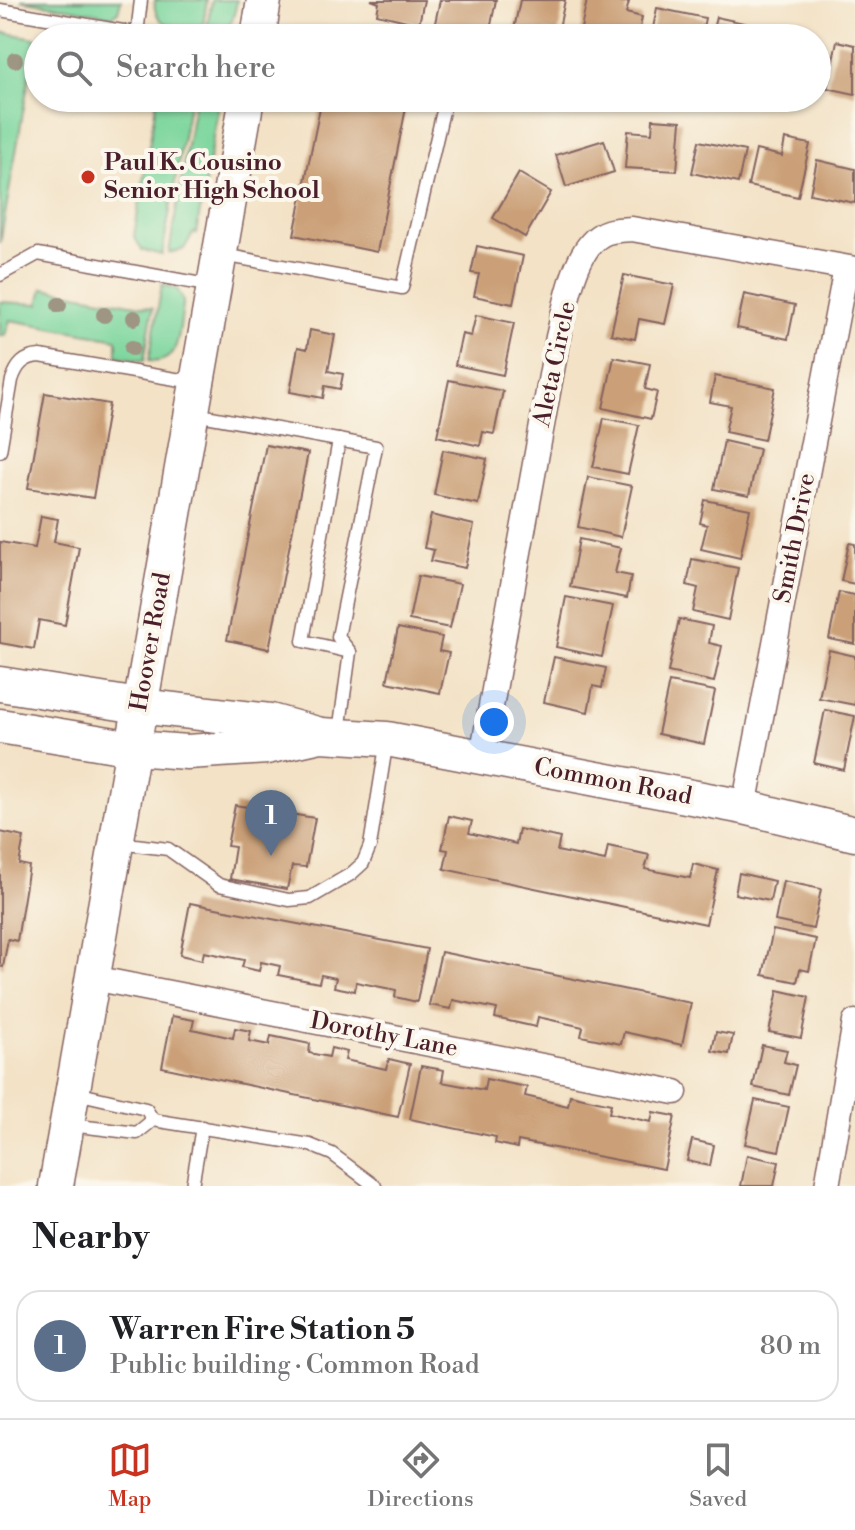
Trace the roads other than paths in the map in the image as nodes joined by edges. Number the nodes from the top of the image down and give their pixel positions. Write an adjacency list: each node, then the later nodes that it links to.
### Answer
1 (141, 0): 5 (lane)
2 (264, 0): 6 (street)
3 (0, 10): 4 (lane)
4 (80, 24)
5 (138, 24)
6 (260, 24)
7 (244, 112): 10 (street, Hoover Road)
8 (443, 112): 10 (lane)
9 (850, 269): 22 (street, Aleta Circle); 23 (street, Smith Drive)
10 (216, 270): 11 (lane); 12 (street, Hoover Road)
11 (0, 275)
12 (194, 398): 13 (lane); 14 (lane); 17 (street, Hoover Road)
13 (339, 440): 15 (lane); 15 (lane)
14 (0, 451)
15 (350, 652): 19 (lane)
16 (0, 684): 17 (street, Common Road)
17 (139, 706): 19 (street, Common Road); 21 (street, Hoover Road)
18 (0, 726): 21 (street, Common Road)
19 (330, 735): 20 (street, Common Road); 21 (street, Common Road)
20 (387, 739): 22 (street, Common Road); 25 (lane)
21 (133, 748): 25 (street, Hoover Road)
22 (482, 756): 23 (street, Common Road)
23 (744, 807): 24 (street, Common Road)
24 (855, 834)
25 (116, 843): 26 (street, Hoover Road)
26 (93, 978): 28 (street, Dorothy Lane); 29 (street, Hoover Road)
27 (855, 1022): 35 (street)
28 (675, 1092)
29 (69, 1108): 30 (lane); 30 (lane); 32 (street, Hoover Road)
30 (153, 1120): 31 (lane)
31 (202, 1127): 33 (lane); 34 (lane)
32 (56, 1186)
33 (192, 1186)
34 (375, 1186)
35 (827, 1186)

